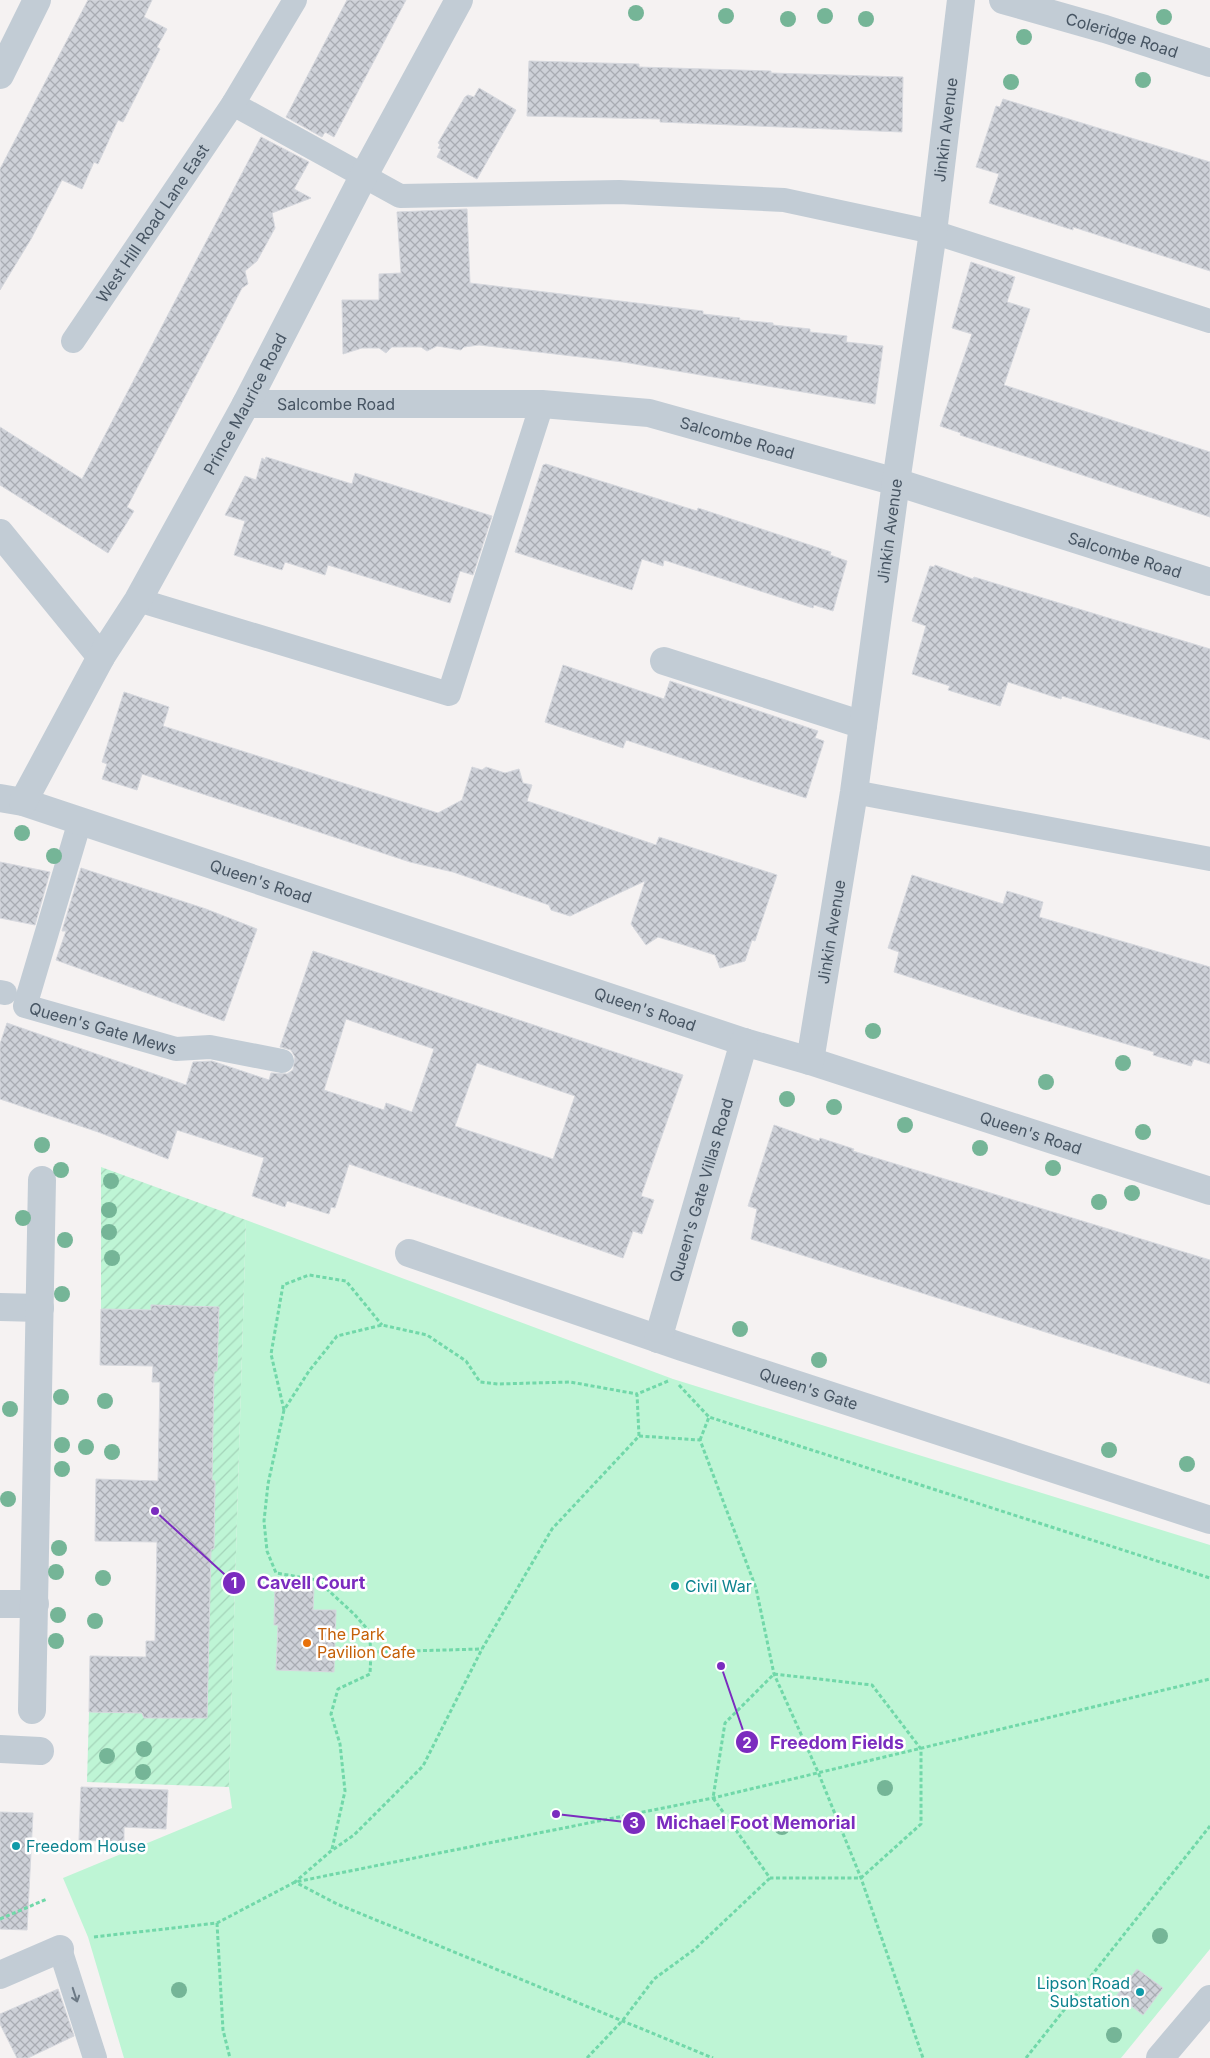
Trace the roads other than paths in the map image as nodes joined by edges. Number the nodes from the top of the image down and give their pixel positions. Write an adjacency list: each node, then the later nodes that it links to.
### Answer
1 (36, 0): 7 (street)
2 (295, 0): 8 (lane, West Hill Road Lane East)
3 (459, 0): 9 (street, Prince Maurice Road)
4 (962, 0): 10 (street, Jinkin Avenue)
5 (1003, 0): 6 (street, Coleridge Road)
6 (1210, 63)
7 (0, 75)
8 (233, 104): 9 (lane); 12 (lane, West Hill Road Lane East)
9 (363, 177): 10 (lane); 13 (street, Prince Maurice Road)
10 (933, 232): 11 (lane); 15 (street, Jinkin Avenue)
11 (1210, 321)
12 (73, 341)
13 (246, 404): 14 (street, Salcombe Road); 18 (street, Prince Maurice Road)
14 (542, 404): 15 (street, Salcombe Road); 18 (lane)
15 (896, 482): 17 (street, Salcombe Road); 21 (street, Jinkin Avenue)
16 (0, 534): 19 (street)
17 (1210, 582)
18 (138, 600): 19 (street, Prince Maurice Road)
19 (101, 657): 23 (street, Prince Maurice Road)
20 (664, 661): 21 (street)
21 (863, 725): 22 (street, Jinkin Avenue)
22 (854, 792): 25 (lane); 28 (street, Jinkin Avenue)
23 (12, 800): 24 (street, Queen's Road)
24 (80, 821): 26 (street, Queen's Road); 27 (lane, Queen's Gate Mews)
25 (1210, 859)
26 (744, 1042): 28 (street, Queen's Road); 34 (street, Queen's Gate Villas Road)
27 (282, 1062)
28 (810, 1062): 30 (street, Queen's Road)
29 (42, 1180): 33 (street)
30 (1210, 1191)
31 (409, 1253): 34 (street, Queen's Gate)
32 (0, 1307): 33 (street)
33 (40, 1308): 37 (street)
34 (658, 1339): 35 (street, Queen's Gate)
35 (1210, 1520)
36 (0, 1604): 37 (street)
37 (35, 1604): 38 (street)
38 (32, 1710)
39 (0, 1749): 40 (street)
40 (40, 1751)
41 (60, 1949): 42 (street); 44 (lane, one-way to 44)
42 (0, 1975)
43 (1210, 1999): 45 (street)
44 (96, 2058)
45 (1160, 2058)

